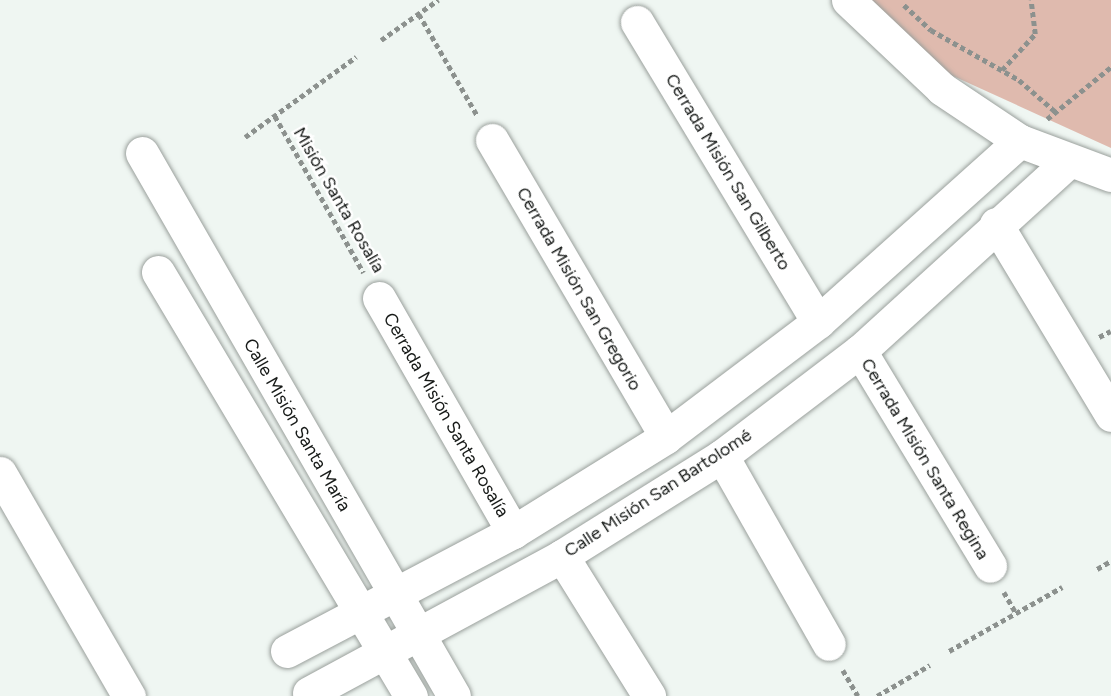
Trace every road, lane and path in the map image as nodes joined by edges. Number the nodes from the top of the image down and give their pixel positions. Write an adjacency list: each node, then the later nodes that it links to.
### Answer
1 (438, 0): 5 (path)
2 (848, 0): 15 (street)
3 (898, 0): 10 (path)
4 (1031, 0): 10 (path)
5 (419, 14): 7 (path); 14 (path)
6 (637, 22): 22 (street, Cerrada Misión San Gilberto)
7 (381, 40)
8 (356, 57): 12 (path, Misión Santa Rosalía)
9 (1111, 66): 11 (path)
10 (1002, 70): 11 (path)
11 (1056, 112): 15 (path)
12 (275, 116): 13 (path, Misión Santa Rosalía); 21 (path, Misión Santa Rosalía)
13 (244, 137)
14 (492, 140): 25 (street, Cerrada Misión San Gregorio)
15 (1020, 141): 17 (street); 22 (street)
16 (142, 153): 34 (street, Calle Misión Santa María)
17 (1068, 162): 18 (street); 19 (street, Calle Misión San Bartolomé)
18 (1111, 174)
19 (996, 225): 23 (street, Calle Misión San Bartolomé); 24 (street)
20 (158, 272): 35 (street)
21 (379, 298): 28 (street, Cerrada Misión Santa Rosalía)
22 (818, 322): 25 (street)
23 (860, 351): 26 (street, Calle Misión San Bartolomé); 31 (street, Cerrada Misión Santa Regina)
24 (1111, 415)
25 (666, 438): 28 (street)
26 (722, 456): 29 (street, Calle Misión San Bartolomé); 37 (street)
27 (0, 473): 43 (street)
28 (513, 532): 34 (street)
29 (562, 556): 36 (street, Calle Misión San Bartolomé); 46 (street)
30 (1111, 561): 32 (path)
31 (990, 566)
32 (1097, 569)
33 (1062, 587): 39 (path)
34 (394, 594): 35 (street); 36 (street, Calle Misión Santa María)
35 (363, 614): 38 (street); 40 (street)
36 (418, 635): 40 (street, Calle Misión San Bartolomé); 45 (street, Calle Misión Santa María)
37 (829, 644)
38 (287, 651)
39 (949, 651)
40 (387, 656): 42 (street, Calle Misión San Bartolomé); 44 (street)
41 (930, 665): 47 (path)
42 (309, 693)
43 (130, 696)
44 (411, 696)
45 (454, 696)
46 (649, 696)
47 (877, 696)

